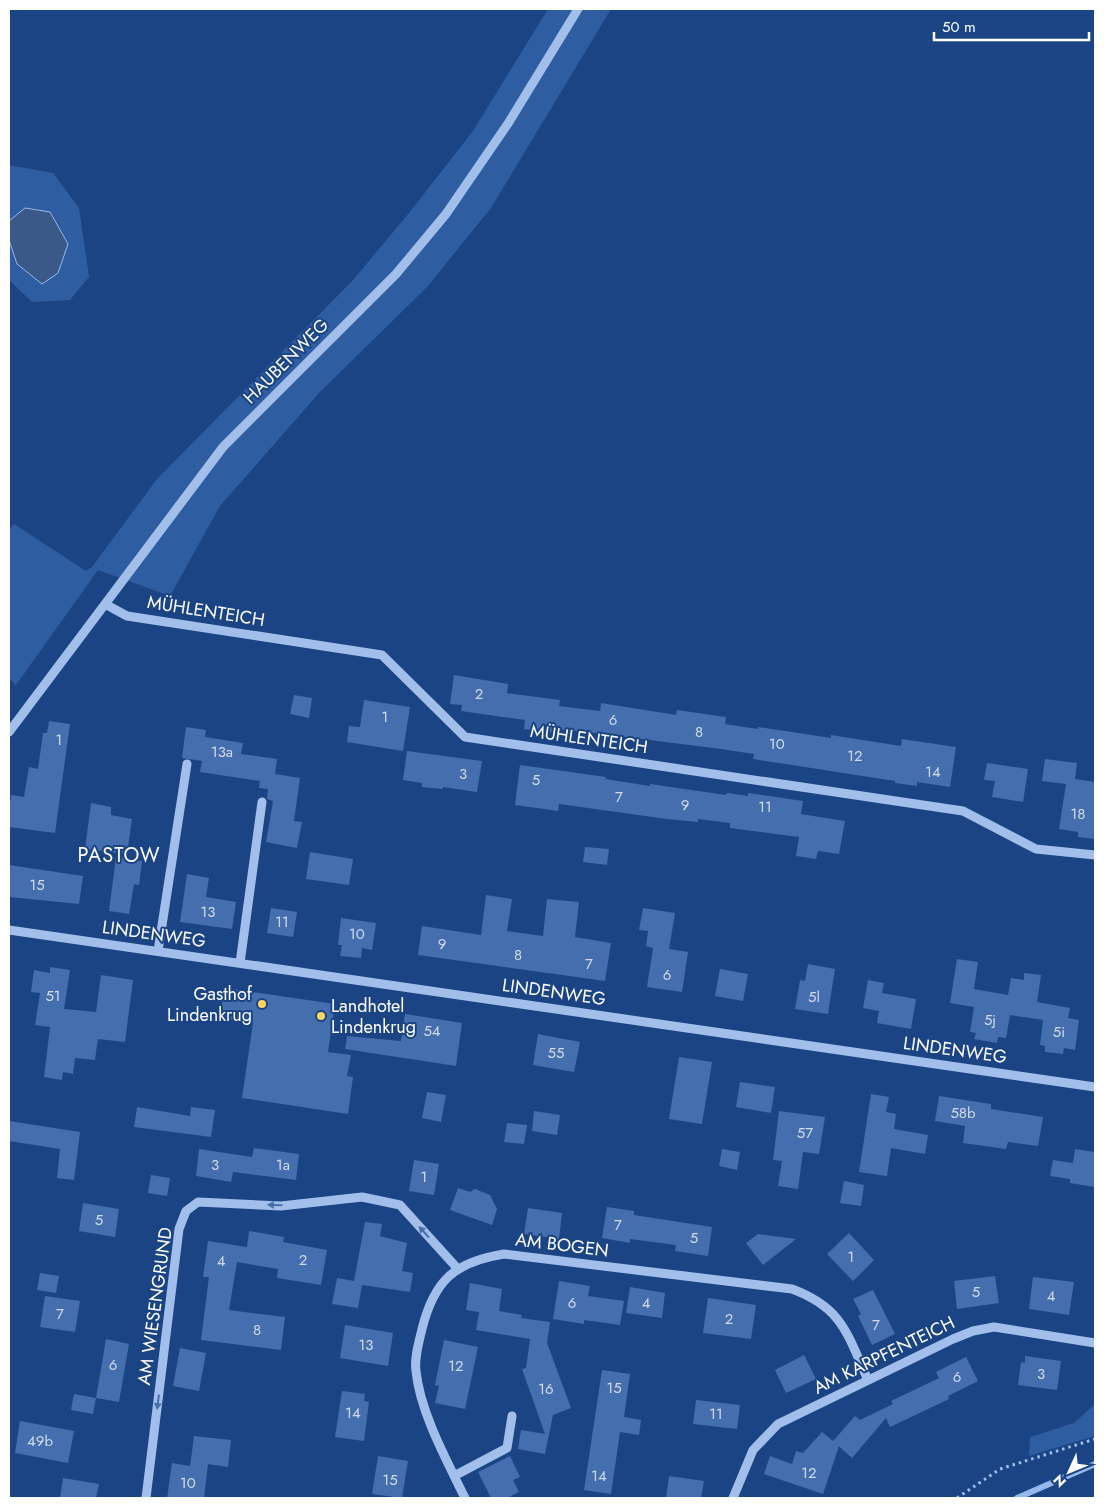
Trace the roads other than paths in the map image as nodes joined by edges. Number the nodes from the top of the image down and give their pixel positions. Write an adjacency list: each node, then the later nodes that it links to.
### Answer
1 (578, 9): 2 (street, HAUBENWEG)
2 (105, 604): 3 (street, HAUBENWEG); 6 (street, MÜHLENTEICH)
3 (9, 732)
4 (187, 764): 8 (street)
5 (262, 802): 9 (street)
6 (1095, 855)
7 (9, 930): 8 (street, LINDENWEG)
8 (158, 951): 9 (street, LINDENWEG)
9 (240, 963): 10 (street, LINDENWEG)
10 (1095, 1087)
11 (457, 1268): 13 (street, AM BOGEN); 15 (street, AM BOGEN); 16 (street, AM WIESENGRUND, one-way to 16)
12 (1095, 1343): 13 (street, AM KARPFENTEICH)
13 (868, 1380): 18 (street, AM KARPFENTEICH)
14 (512, 1416): 15 (street)
15 (454, 1476): 17 (street, AM BOGEN)
16 (146, 1498)
17 (465, 1498)
18 (733, 1498)

